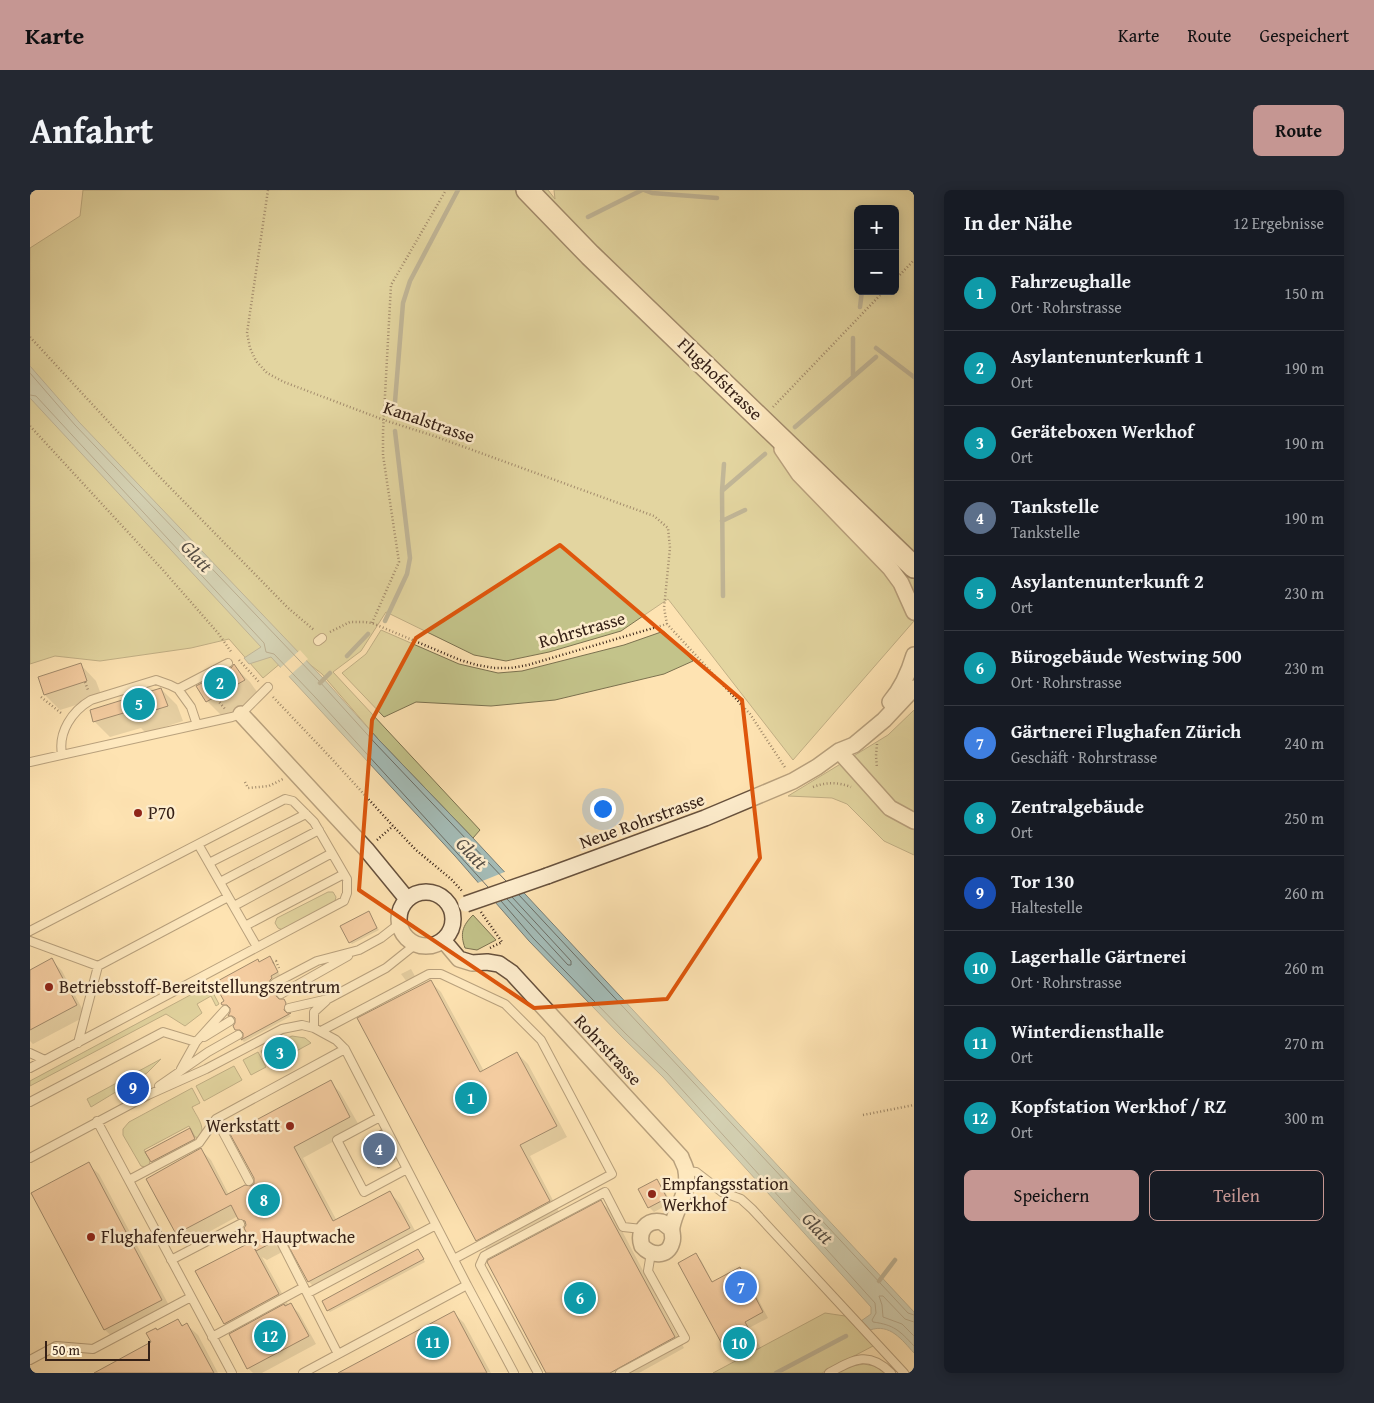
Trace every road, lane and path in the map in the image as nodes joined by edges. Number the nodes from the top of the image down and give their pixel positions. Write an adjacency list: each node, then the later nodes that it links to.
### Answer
1 (268, 190): 9 (path, Kanalstrasse)
2 (446, 190): 9 (path)
3 (527, 190): 8 (main road, Flughofstrasse)
4 (914, 260): 5 (path)
5 (899, 276)
6 (880, 295): 8 (path)
7 (30, 337): 13 (path, Rohrstrasse)
8 (762, 419): 11 (main road, Flughofstrasse); 12 (street)
9 (384, 420): 13 (path); 14 (path, Kanalstrasse)
10 (30, 426): 17 (path)
11 (914, 567)
12 (914, 612)
13 (372, 623): 14 (path, Rohrstrasse)
14 (667, 624): 28 (path)
15 (914, 655): 24 (street, Neue Rohrstrasse)
16 (228, 663): 19 (lane)
17 (267, 688): 21 (lane); 34 (path)
18 (914, 688): 24 (street, Neue Rohrstrasse)
19 (178, 689): 22 (lane); 23 (lane)
20 (41, 697): 22 (path)
21 (241, 714): 23 (lane); 37 (street)
22 (70, 721): 25 (lane)
23 (197, 725): 25 (lane)
24 (839, 751): 28 (street, Neue Rohrstrasse); 33 (street)
25 (62, 754): 26 (lane)
26 (30, 762)
27 (289, 776): 29 (path)
28 (793, 780): 44 (street, Neue Rohrstrasse, bridge)
29 (245, 782)
30 (851, 787): 31 (path)
31 (812, 788)
32 (306, 814): 35 (lane); 36 (lane); 39 (lane)
33 (914, 821)
34 (393, 826): 37 (path); 44 (path)
35 (319, 830): 38 (lane); 41 (lane)
36 (198, 844): 39 (lane); 50 (lane)
37 (366, 849): 43 (street)
38 (332, 853): 40 (lane); 45 (lane)
39 (209, 863): 41 (lane)
40 (344, 874): 49 (lane); 55 (lane)
41 (220, 882): 42 (lane)
42 (228, 897): 45 (lane); 58 (lane)
43 (408, 899): 46 (street); 48 (street)
44 (467, 901): 46 (street, Neue Rohrstrasse)
45 (234, 906): 49 (lane)
46 (451, 910): 51 (street)
47 (480, 911): 53 (path)
48 (399, 924): 54 (street); 56 (lane)
49 (245, 926): 55 (lane)
50 (30, 931)
51 (442, 940): 54 (street); 84 (street, Rohrstrasse)
52 (30, 941): 58 (lane)
53 (502, 942)
54 (416, 944): 62 (lane)
55 (256, 947): 69 (lane)
56 (359, 950): 60 (lane); 61 (lane)
57 (273, 963): 59 (path)
58 (98, 966): 69 (lane)
59 (281, 972)
60 (275, 983)
61 (281, 994)
62 (328, 999): 63 (lane); 66 (lane)
63 (289, 1008)
64 (225, 1010): 68 (lane)
65 (230, 1021): 68 (lane)
66 (318, 1030): 70 (lane); 75 (lane); 93 (lane)
67 (238, 1035): 74 (lane)
68 (196, 1042): 74 (lane); 76 (lane)
69 (78, 1043): 72 (lane)
70 (345, 1049): 79 (lane); 80 (lane)
71 (30, 1053): 72 (lane)
72 (45, 1060): 73 (lane)
73 (30, 1068)
74 (180, 1070): 75 (lane)
75 (148, 1095): 81 (lane)
76 (30, 1102)
77 (914, 1105): 78 (path)
78 (863, 1115)
79 (380, 1117): 83 (lane); 83 (lane)
80 (216, 1119): 85 (lane); 86 (lane)
81 (98, 1121): 82 (lane); 85 (lane)
82 (30, 1158)
83 (407, 1169): 88 (lane)
84 (686, 1171): 90 (street); 108 (lane)
85 (129, 1180): 94 (lane)
86 (249, 1181)
87 (240, 1224): 94 (lane)
88 (436, 1225): 93 (lane); 96 (lane)
89 (642, 1229): 90 (street); 92 (street); 104 (lane)
90 (671, 1229): 92 (street)
91 (280, 1240): 96 (lane)
92 (651, 1253): 105 (lane)
93 (454, 1259): 95 (lane)
94 (171, 1260): 97 (lane)
95 (467, 1285): 99 (lane); 103 (lane)
96 (306, 1290): 98 (lane); 99 (lane)
97 (191, 1298): 98 (lane); 100 (lane)
98 (212, 1337): 101 (lane)
99 (338, 1354): 102 (lane)
100 (30, 1360)
101 (232, 1373)
102 (303, 1373)
103 (514, 1373)
104 (538, 1373)
105 (620, 1373)
106 (829, 1373): 107 (lane)
107 (891, 1373)
108 (904, 1373)

